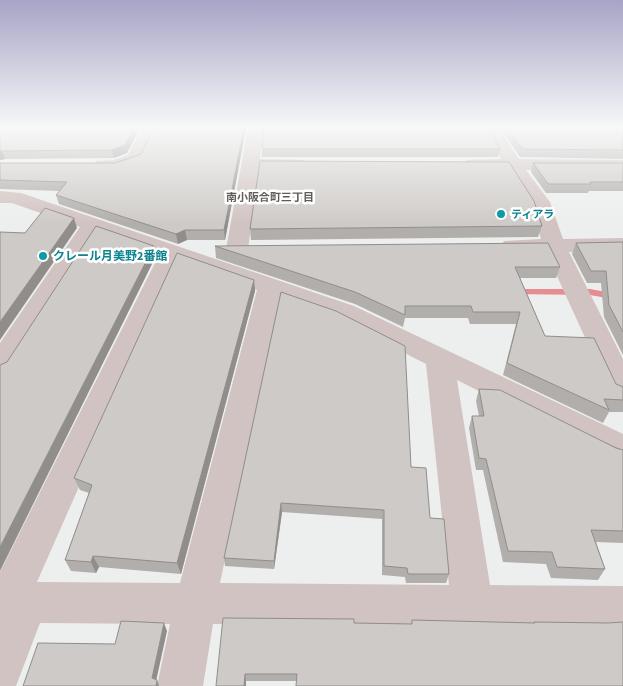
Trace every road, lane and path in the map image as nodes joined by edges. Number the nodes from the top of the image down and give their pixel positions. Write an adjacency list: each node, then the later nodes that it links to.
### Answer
1 (130, 160): 8 (street)
2 (250, 160): 4 (street)
3 (511, 160): 7 (street)
4 (249, 164): 5 (street); 15 (street)
5 (318, 164)
6 (454, 164): 7 (street)
7 (513, 164): 9 (street); 12 (street)
8 (89, 165)
9 (623, 165)
10 (5, 194): 11 (street)
11 (94, 224): 15 (street); 19 (street)
12 (554, 245): 13 (street); 14 (street); 18 (street)
13 (623, 245)
14 (495, 246)
15 (170, 250): 16 (street); 22 (street)
16 (270, 285): 17 (street); 23 (street)
17 (440, 359): 21 (street); 24 (street)
18 (617, 362): 20 (street)
19 (0, 365)
20 (623, 388)
21 (623, 449)
22 (11, 602): 23 (street); 26 (street)
23 (196, 604): 24 (street); 27 (street)
24 (472, 605): 25 (street)
25 (623, 606)
26 (0, 670)
27 (180, 686)

